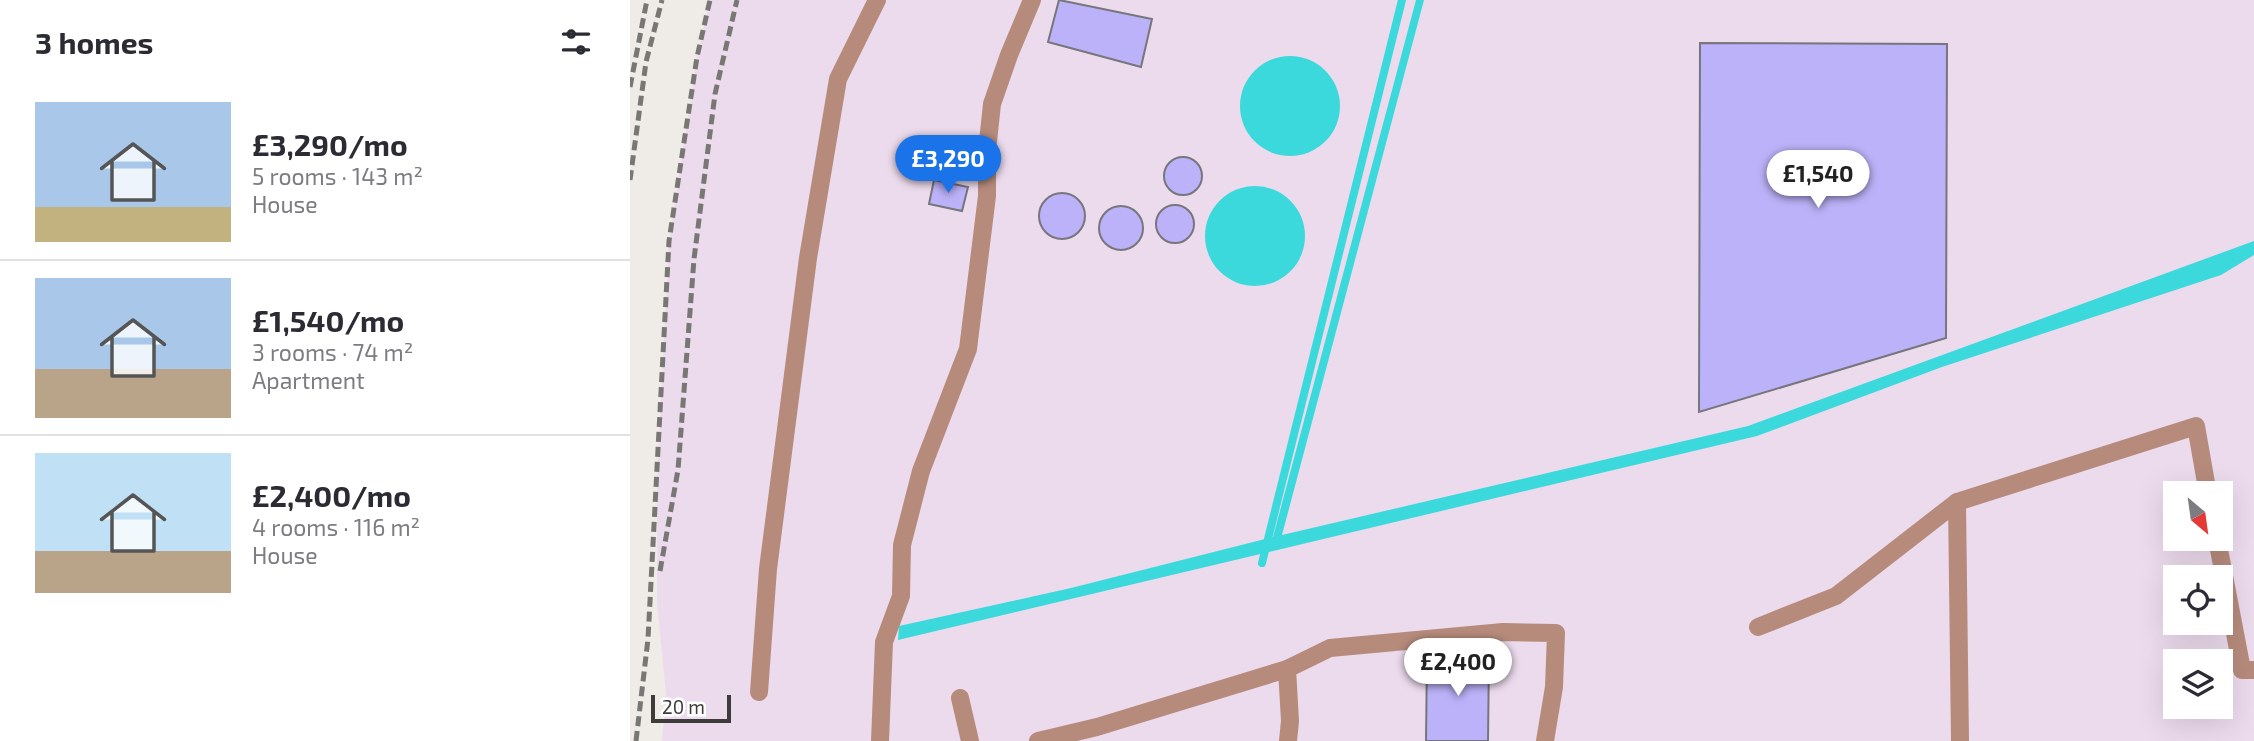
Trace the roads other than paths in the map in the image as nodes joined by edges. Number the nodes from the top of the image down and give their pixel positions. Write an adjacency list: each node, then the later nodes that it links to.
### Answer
1 (877, 0): 9 (lane)
2 (1032, 0): 11 (lane)
3 (2206, 481): 4 (lane)
4 (1958, 502): 6 (lane); 16 (lane)
5 (2219, 551): 8 (lane)
6 (1758, 627)
7 (1287, 669): 13 (lane); 14 (lane); 15 (lane)
8 (2254, 670)
9 (759, 692)
10 (960, 698): 12 (lane)
11 (880, 741)
12 (970, 741)
13 (1038, 741)
14 (1288, 741)
15 (1545, 741)
16 (1960, 741)

